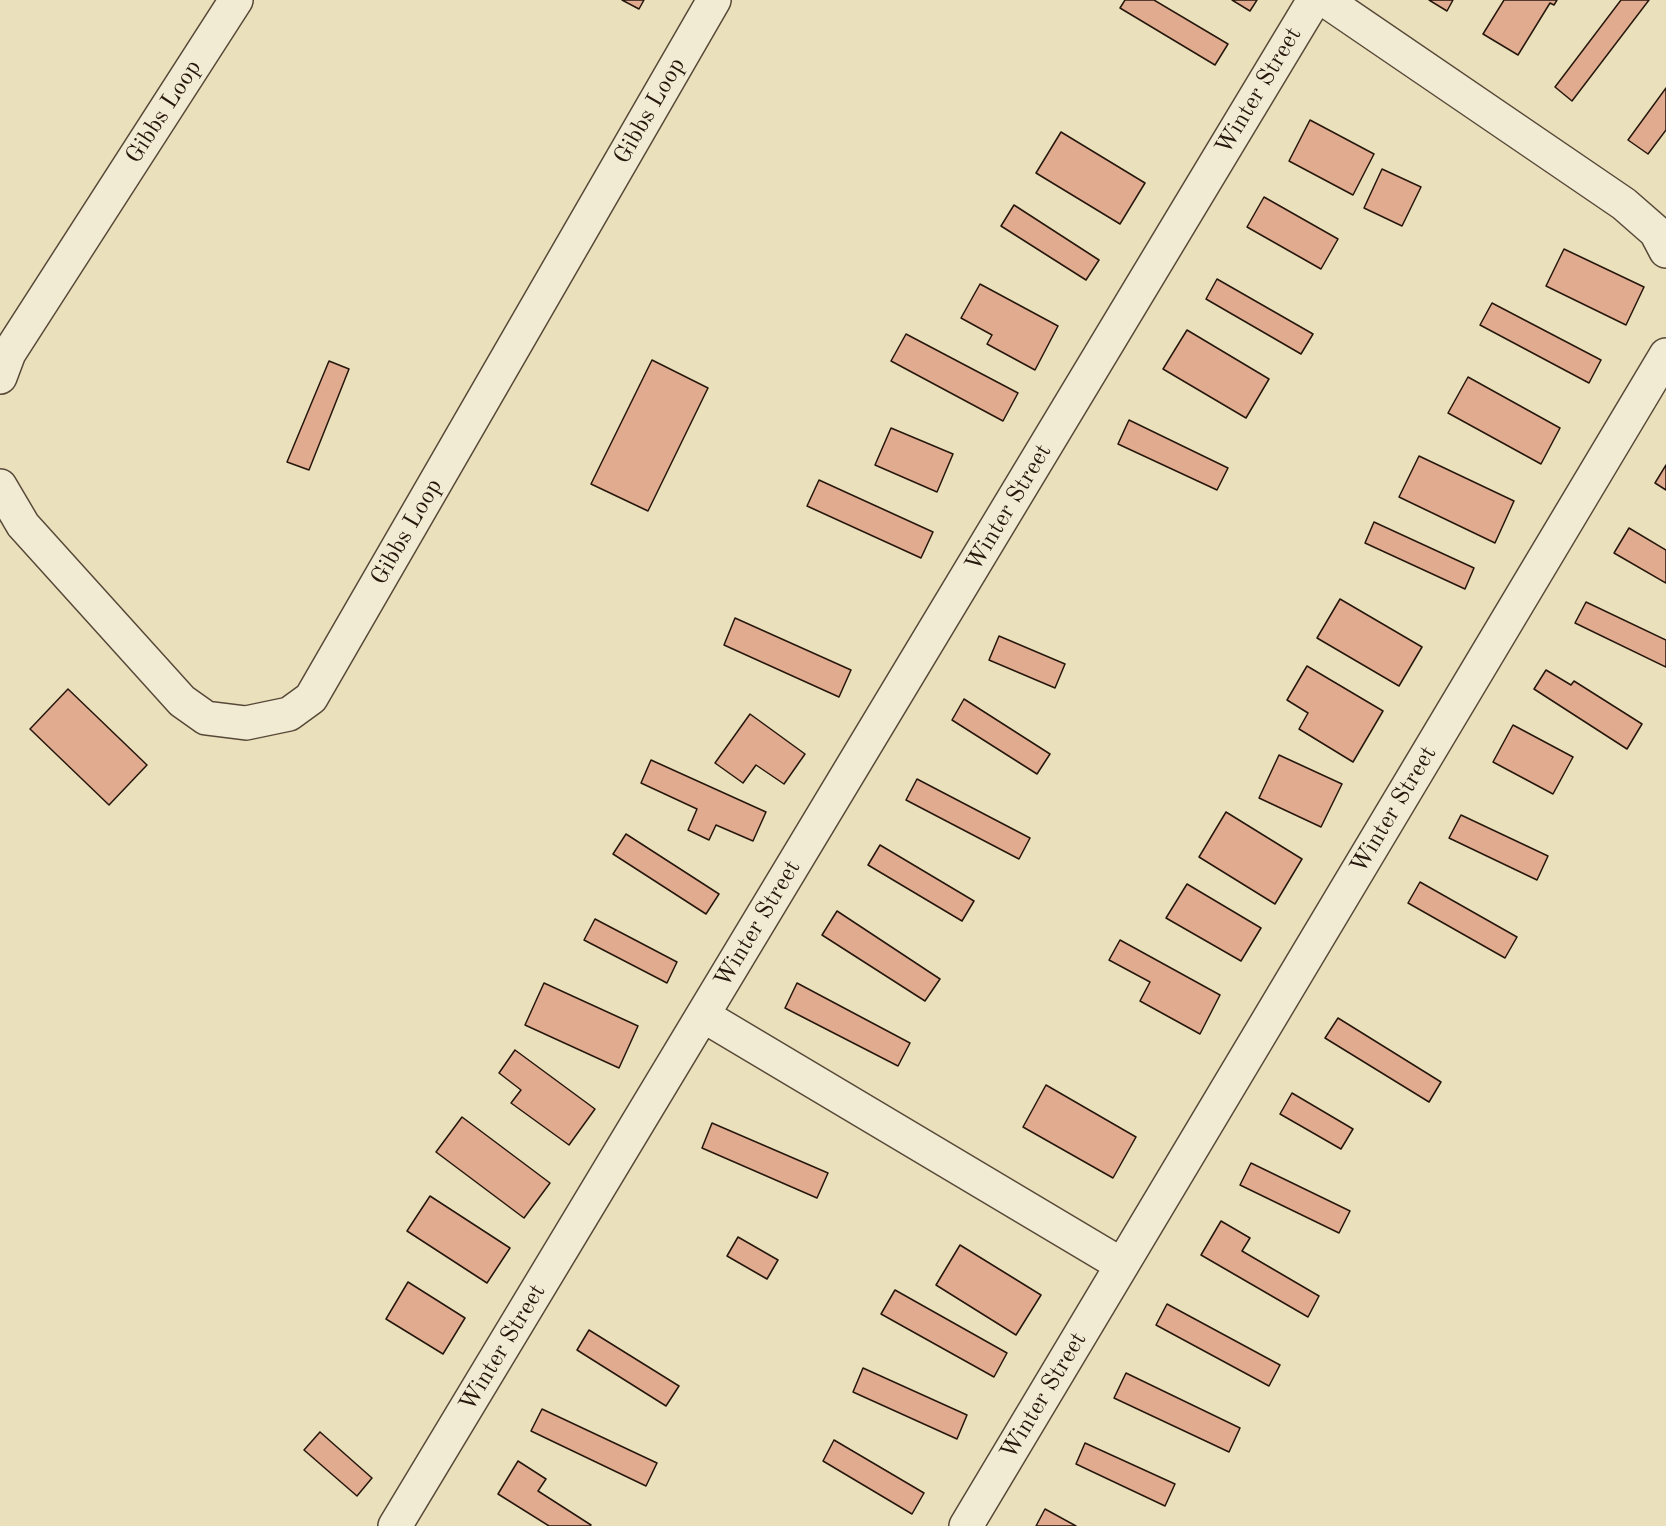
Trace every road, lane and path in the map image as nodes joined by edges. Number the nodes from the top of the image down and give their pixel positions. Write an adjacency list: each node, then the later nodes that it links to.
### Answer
1 (236, 0): 7 (street, Gibbs Loop)
2 (714, 0): 8 (street, Gibbs Loop)
3 (1314, 0): 9 (street, Winter Street)
4 (1325, 0): 5 (street)
5 (1666, 251)
6 (1666, 355): 10 (street, Winter Street)
7 (0, 377)
8 (0, 486)
9 (704, 1016): 10 (street, Winter Street); 11 (street, Winter Street)
10 (1122, 1265): 12 (street, Winter Street)
11 (395, 1526)
12 (966, 1526)

